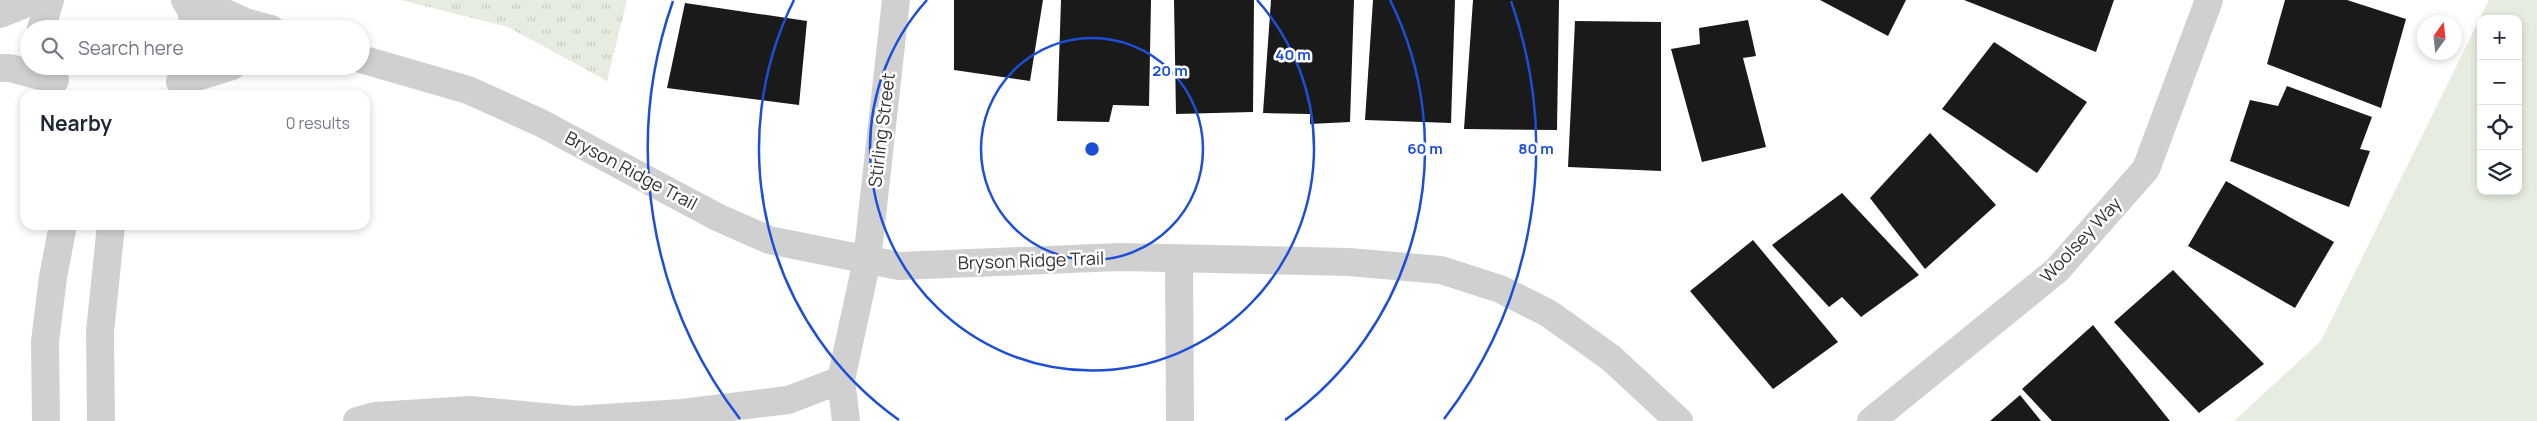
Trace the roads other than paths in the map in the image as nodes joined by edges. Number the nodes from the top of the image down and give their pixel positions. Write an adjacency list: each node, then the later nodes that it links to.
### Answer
1 (35, 0): 7 (street)
2 (50, 0): 8 (street)
3 (185, 0): 9 (street)
4 (198, 0): 10 (street)
5 (896, 0): 21 (street, Stirling Street)
6 (2209, 0): 29 (street, Woolsey Way)
7 (0, 14)
8 (44, 20)
9 (193, 20)
10 (240, 20)
11 (370, 63): 21 (street, Bryson Ridge Trail)
12 (0, 68): 13 (street)
13 (20, 71)
14 (35, 75): 16 (street)
15 (200, 75): 17 (street)
16 (57, 81)
17 (179, 81)
18 (63, 230): 23 (street)
19 (110, 230): 24 (street)
20 (1179, 259): 21 (street, Bryson Ridge Trail); 27 (street); 28 (street, Bryson Ridge Trail)
21 (867, 260): 22 (street, Stirling Street)
22 (841, 380): 25 (street); 26 (street, Stirling Street)
23 (46, 421)
24 (102, 421)
25 (357, 421)
26 (846, 421)
27 (1180, 421)
28 (1679, 421)
29 (1871, 421)

